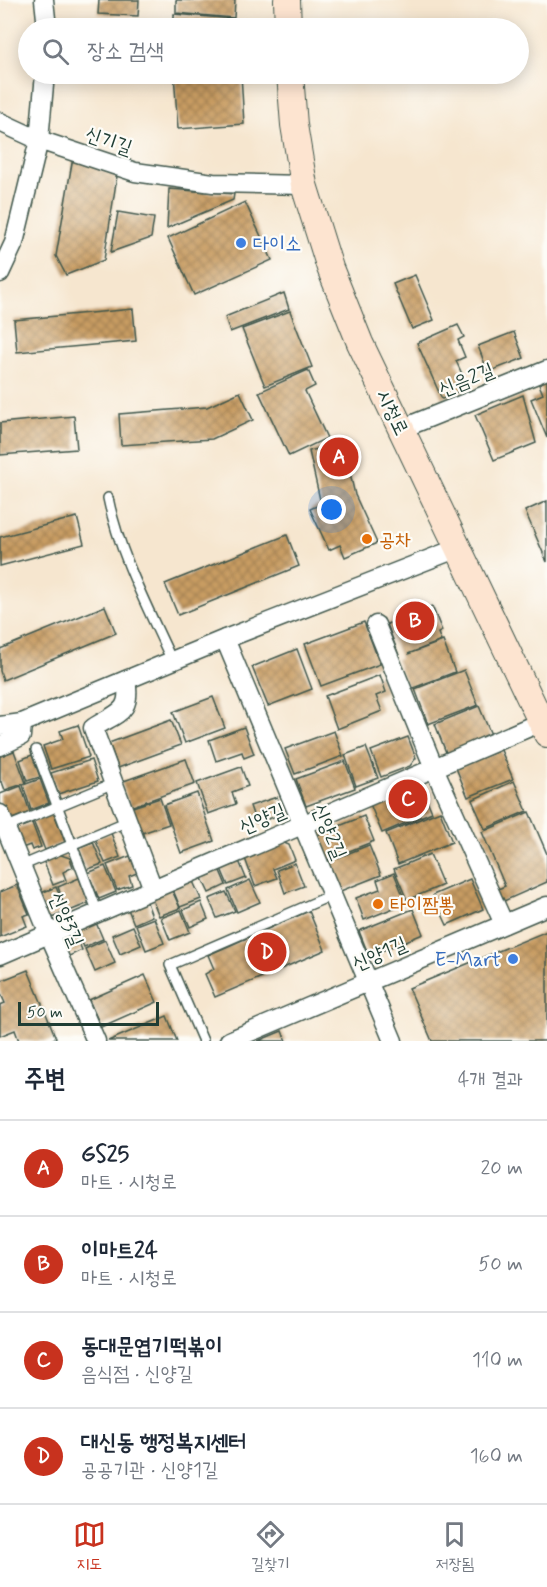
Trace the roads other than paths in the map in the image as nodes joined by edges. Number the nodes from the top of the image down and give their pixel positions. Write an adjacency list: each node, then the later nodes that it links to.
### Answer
1 (44, 0): 3 (street)
2 (288, 0): 4 (street)
3 (45, 18)
4 (288, 18)
5 (44, 84): 8 (street)
6 (291, 84): 9 (street, 시청로)
7 (0, 122): 8 (street, 신기길)
8 (39, 140): 9 (street, 신기길); 10 (street)
9 (304, 185): 12 (street, 시청로)
10 (0, 273)
11 (547, 370): 12 (street, 신음2길)
12 (401, 429): 14 (street, 시청로)
13 (108, 498): 17 (lane)
14 (458, 548): 16 (street); 21 (street, 시청로)
15 (376, 625): 24 (street)
16 (225, 639): 17 (street); 29 (street, 신양2길)
17 (172, 661): 18 (street)
18 (126, 680): 19 (street); 25 (street)
19 (22, 723): 20 (street); 22 (street)
20 (0, 726)
21 (544, 728): 24 (street, 신양길)
22 (0, 746)
23 (36, 750): 26 (lane)
24 (434, 768): 29 (street, 신양길); 36 (street)
25 (114, 783): 26 (lane); 28 (street)
26 (57, 806): 27 (lane); 30 (lane)
27 (3, 821): 31 (street, 신양3길)
28 (128, 821): 30 (lane); 32 (street)
29 (302, 825): 32 (street, 신양길); 33 (street, 신양2길)
30 (72, 844): 31 (lane); 35 (lane)
31 (21, 866): 37 (street, 신양3길)
32 (153, 889): 35 (street, 신양길)
33 (332, 896): 39 (street, 신양2길); 41 (lane)
34 (547, 906): 36 (street, 신양1길)
35 (98, 913): 37 (street, 신양길)
36 (504, 924): 39 (street, 신양1길)
37 (49, 934): 38 (street, 신양길); 40 (street, 신양3길)
38 (0, 955)
39 (369, 982): 42 (street, 신양1길); 43 (street, 신양2길)
40 (96, 1041)
41 (203, 1041)
42 (229, 1041)
43 (393, 1041)

